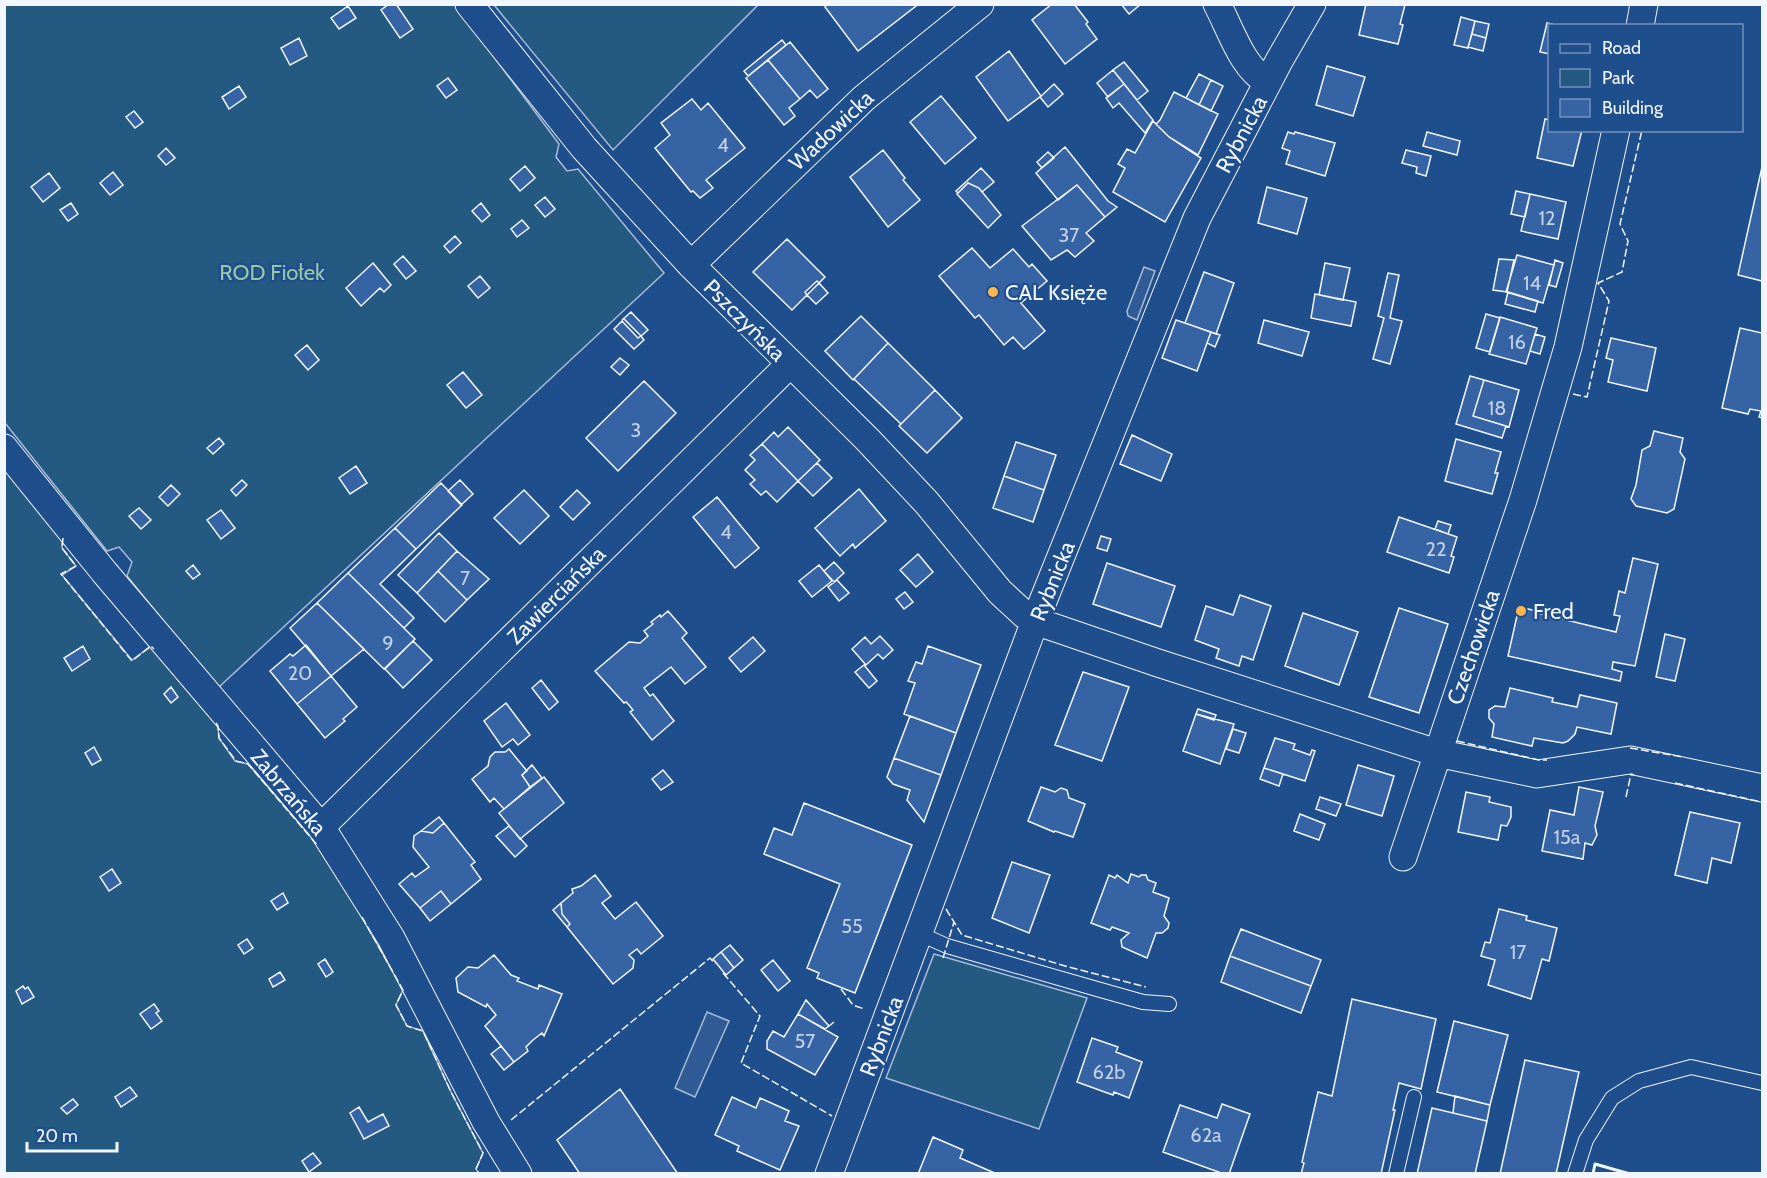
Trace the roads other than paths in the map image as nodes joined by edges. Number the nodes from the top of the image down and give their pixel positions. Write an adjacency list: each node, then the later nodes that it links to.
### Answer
1 (469, 4): 9 (street, Pszczyńska)
2 (980, 4): 9 (street, Wadowicka)
3 (1217, 4): 7 (street)
4 (1312, 4): 7 (street, Rybnicka)
5 (1644, 4): 6 (street)
6 (1640, 24)
7 (1268, 82): 12 (street, Rybnicka)
8 (1616, 132): 13 (street, Czechowicka)
9 (691, 266): 10 (street, Pszczyńska)
10 (790, 364): 12 (street, Pszczyńska); 15 (street, Zawierciańska)
11 (4, 448): 15 (street, Zabrzańska)
12 (1035, 621): 13 (street); 17 (street, Rybnicka)
13 (1437, 753): 14 (street); 16 (street, Czechowicka)
14 (1762, 788)
15 (321, 827): 21 (street, Zabrzańska)
16 (1403, 857)
17 (920, 933): 18 (lane); 22 (street, Rybnicka)
18 (1169, 1004)
19 (1762, 1083): 24 (lane)
20 (1414, 1097): 23 (lane)
21 (519, 1173)
22 (829, 1173)
23 (1396, 1173)
24 (1575, 1173)

